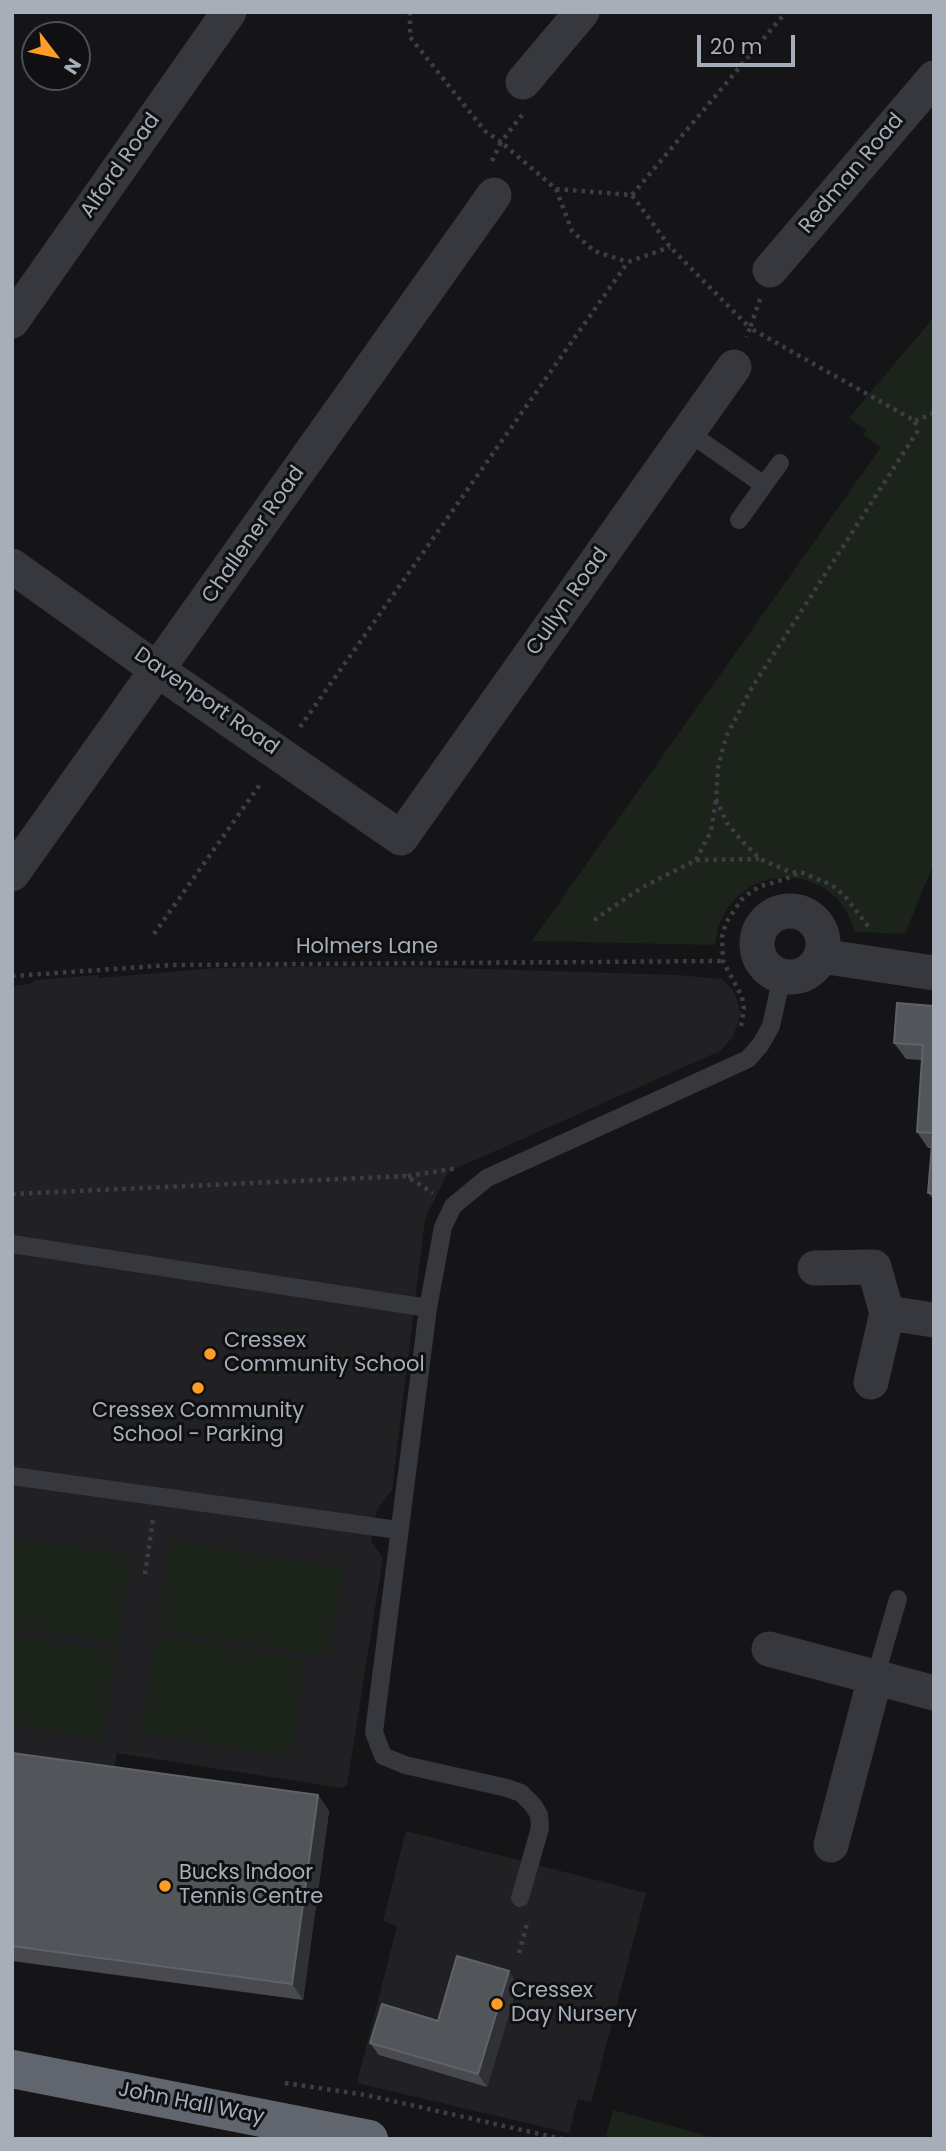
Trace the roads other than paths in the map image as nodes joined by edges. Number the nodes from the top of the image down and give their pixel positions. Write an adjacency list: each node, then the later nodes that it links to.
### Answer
1 (229, 12): 7 (street, Alford Road)
2 (582, 12): 4 (street)
3 (934, 78): 6 (street, Redman Road)
4 (523, 82)
5 (494, 195): 14 (street, Challener Road)
6 (770, 270)
7 (12, 321)
8 (734, 367): 9 (street, Cullyn Road)
9 (688, 432): 11 (lane); 15 (street, Cullyn Road)
10 (780, 463): 11 (lane)
11 (764, 485): 12 (lane)
12 (740, 520)
13 (12, 566): 14 (street, Davenport Road)
14 (159, 671): 15 (street, Davenport Road); 16 (street, Challener Road)
15 (401, 838)
16 (12, 874)
17 (821, 956): 18 (street); 19 (street); 19 (street)
18 (934, 973)
19 (782, 976): 22 (lane)
20 (12, 1244): 22 (lane)
21 (815, 1268): 23 (street)
22 (428, 1308): 27 (lane)
23 (887, 1313): 24 (street); 25 (street)
24 (934, 1320)
25 (871, 1382)
26 (12, 1476): 27 (lane)
27 (398, 1530): 33 (lane)
28 (898, 1599): 30 (lane)
29 (769, 1650): 30 (street)
30 (875, 1678): 31 (street); 32 (street)
31 (934, 1693)
32 (831, 1845)
33 (520, 1898)
34 (12, 2068): 35 (highway, John Hall Way)
35 (369, 2139)

